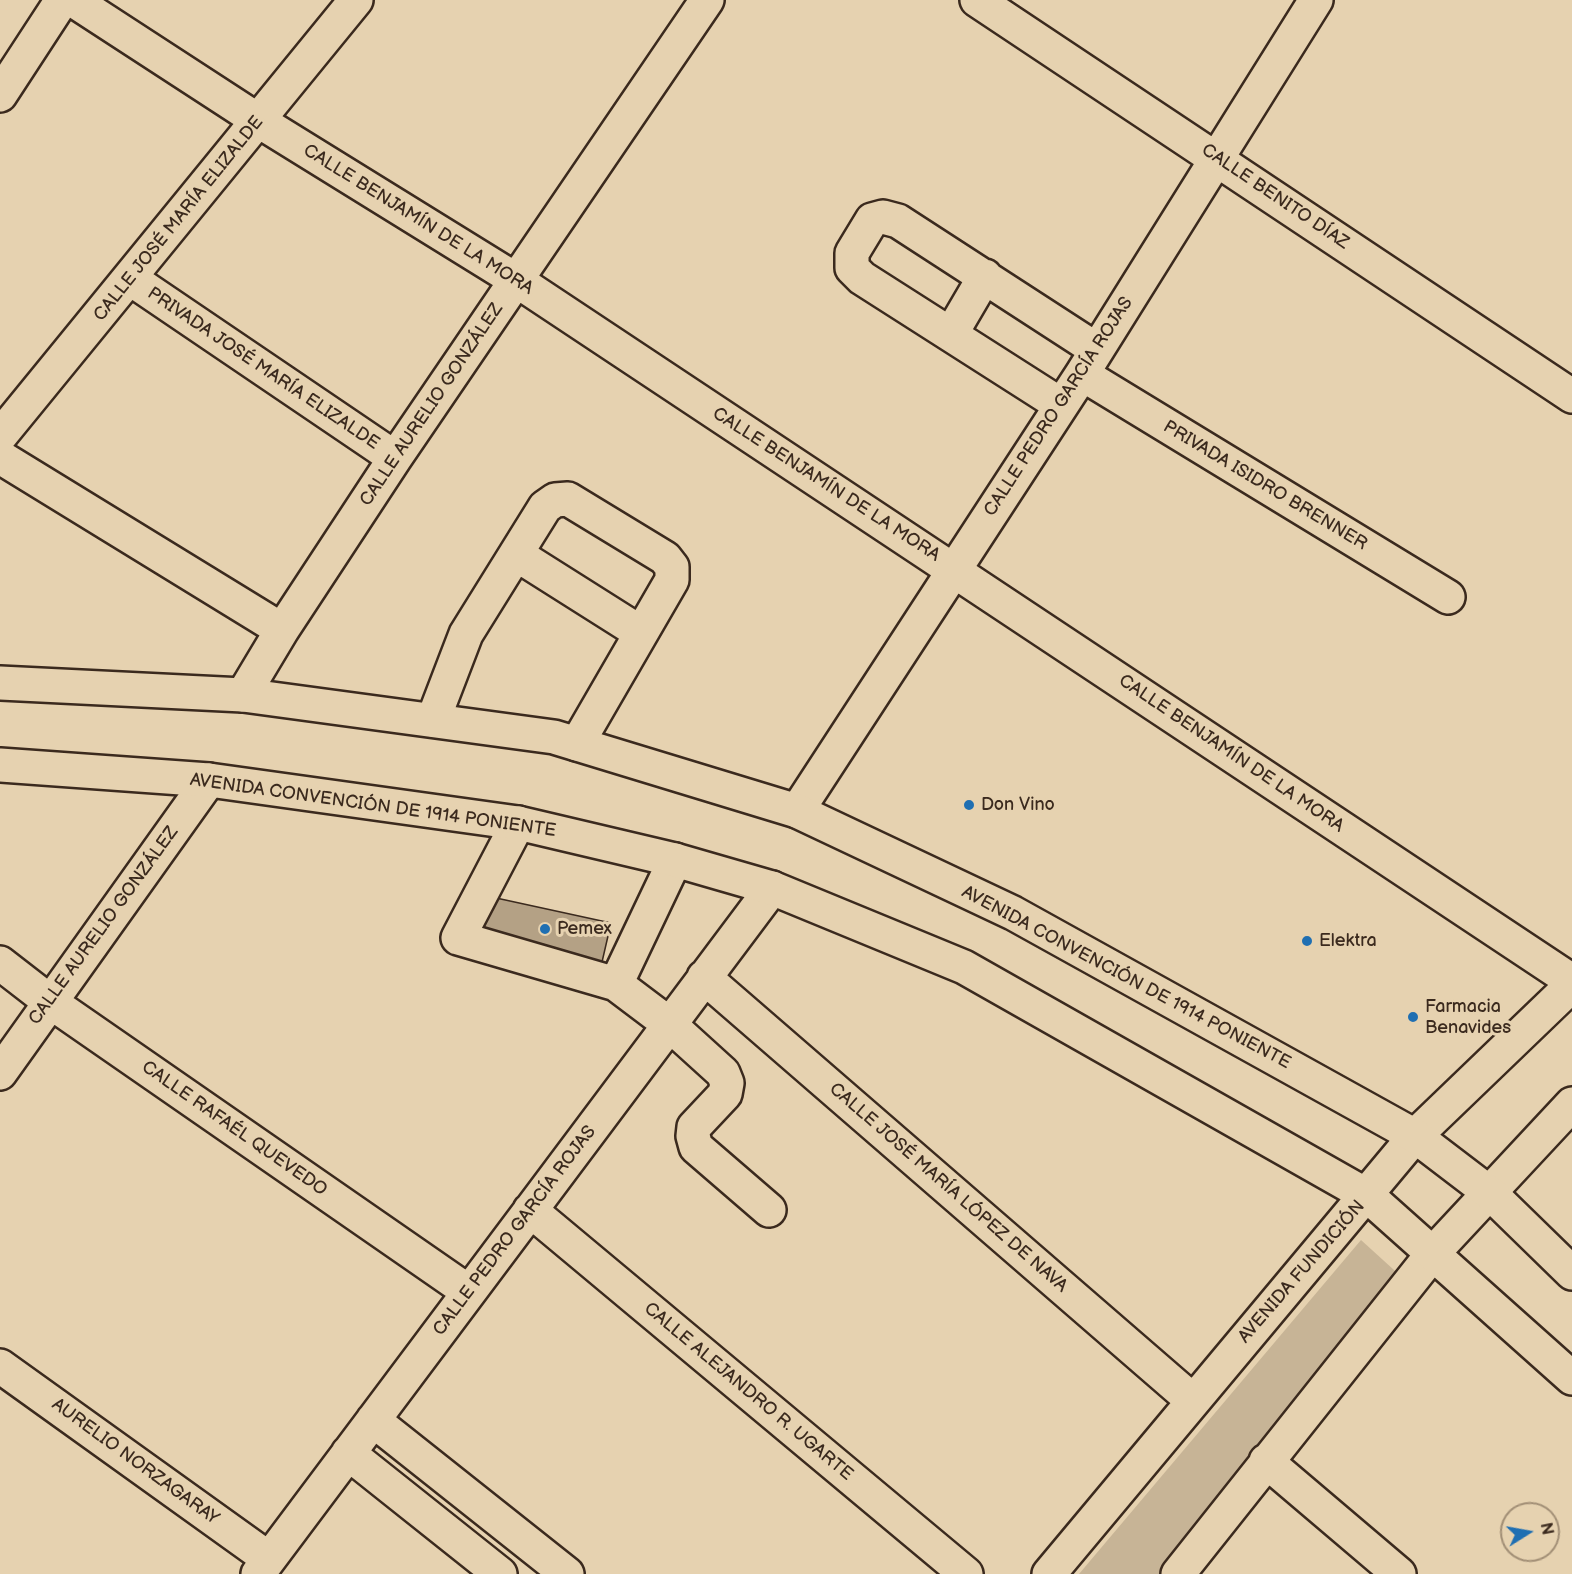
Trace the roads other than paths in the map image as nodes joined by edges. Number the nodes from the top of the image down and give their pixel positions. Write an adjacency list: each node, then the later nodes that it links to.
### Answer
1 (62, 0): 7 (street)
2 (73, 0): 8 (street, CALLE BENJAMÍN DE LA MORA)
3 (356, 0): 8 (street, CALLE JOSÉ MARÍA ELIZALDE)
4 (707, 0): 12 (street, CALLE AURELIO GONZÁLEZ)
5 (977, 0): 9 (street, CALLE BENITO DÍAZ)
6 (1316, 0): 9 (street, CALLE PEDRO GARCÍA ROJAS)
7 (0, 94)
8 (259, 121): 11 (street, CALLE JOSÉ MARÍA ELIZALDE); 12 (street, CALLE BENJAMÍN DE LA MORA)
9 (1217, 158): 14 (street, CALLE PEDRO GARCÍA ROJAS); 15 (street, CALLE BENITO DÍAZ)
10 (985, 276): 13 (street); 13 (street, PRIVADA ISIDRO BRENNER); 14 (street, PRIVADA ISIDRO BRENNER)
11 (131, 279): 17 (street, CALLE JOSÉ MARÍA ELIZALDE); 19 (street, PRIVADA JOSÉ MARÍA ELIZALDE)
12 (516, 280): 19 (street, CALLE AURELIO GONZÁLEZ); 21 (street, CALLE BENJAMÍN DE LA MORA)
13 (951, 334): 16 (street, PRIVADA ISIDRO BRENNER)
14 (1089, 362): 16 (street, CALLE PEDRO GARCÍA ROJAS); 22 (street, PRIVADA ISIDRO BRENNER)
15 (1572, 396)
16 (1061, 405): 21 (street, CALLE PEDRO GARCÍA ROJAS)
17 (0, 436)
18 (0, 457): 23 (street)
19 (395, 458): 23 (street, CALLE AURELIO GONZÁLEZ)
20 (516, 554): 24 (street); 24 (street); 27 (street)
21 (954, 569): 31 (street, CALLE PEDRO GARCÍA ROJAS); 37 (street, CALLE BENJAMÍN DE LA MORA)
22 (1448, 597)
23 (282, 630): 26 (street, CALLE AURELIO GONZÁLEZ)
24 (641, 633): 28 (street)
25 (0, 683): 26 (street, AVENIDA CONVENCIÓN DE 1914 PONIENTE)
26 (243, 695): 27 (street, AVENIDA CONVENCIÓN DE 1914 PONIENTE)
27 (433, 720): 28 (street, AVENIDA CONVENCIÓN DE 1914 PONIENTE)
28 (577, 744): 31 (street, AVENIDA CONVENCIÓN DE 1914 PONIENTE)
29 (0, 765): 30 (street, AVENIDA CONVENCIÓN DE 1914 PONIENTE)
30 (209, 780): 32 (street, AVENIDA CONVENCIÓN DE 1914 PONIENTE); 40 (street, CALLE AURELIO GONZÁLEZ)
31 (797, 811): 44 (street, AVENIDA CONVENCIÓN DE 1914 PONIENTE)
32 (518, 823): 33 (street, AVENIDA CONVENCIÓN DE 1914 PONIENTE); 38 (street)
33 (675, 860): 34 (street, AVENIDA CONVENCIÓN DE 1914 PONIENTE); 38 (street)
34 (772, 888): 36 (street, CALLE PEDRO GARCÍA ROJAS); 46 (street, AVENIDA CONVENCIÓN DE 1914 PONIENTE)
35 (0, 963): 40 (street, CALLE RAFAÉL QUEVEDO)
36 (704, 977): 41 (street, CALLE PEDRO GARCÍA ROJAS); 54 (street, CALLE JOSÉ MARÍA LÓPEZ DE NAVA)
37 (1572, 981)
38 (616, 984): 41 (street)
39 (1572, 986): 44 (street, AVENIDA FUNDICIÓN)
40 (49, 1001): 42 (street, CALLE AURELIO GONZÁLEZ); 51 (street, CALLE RAFAÉL QUEVEDO)
41 (669, 1024): 47 (street, CALLE PEDRO GARCÍA ROJAS); 48 (street)
42 (0, 1073)
43 (1572, 1104): 45 (street)
44 (1415, 1136): 45 (street, AVENIDA CONVENCIÓN DE 1914 PONIENTE); 46 (street, AVENIDA FUNDICIÓN)
45 (1491, 1194): 49 (street); 50 (street, AVENIDA CONVENCIÓN DE 1914 PONIENTE)
46 (1368, 1196): 49 (street, AVENIDA CONVENCIÓN DE 1914 PONIENTE); 54 (street, AVENIDA FUNDICIÓN)
47 (530, 1210): 51 (street, CALLE PEDRO GARCÍA ROJAS); 61 (street, CALLE ALEJANDRO R. UGARTE)
48 (769, 1210)
49 (1434, 1252): 53 (street, AVENIDA CONVENCIÓN DE 1914 PONIENTE); 57 (street)
50 (1572, 1272)
51 (469, 1292): 55 (street, CALLE PEDRO GARCÍA ROJAS)
52 (0, 1366): 58 (street, AURELIO NORZAGARAY)
53 (1572, 1378)
54 (1192, 1400): 62 (street, AVENIDA FUNDICIÓN)
55 (373, 1420): 56 (street, CALLE PEDRO GARCÍA ROJAS); 60 (street)
56 (348, 1453): 58 (street, CALLE PEDRO GARCÍA ROJAS); 59 (street)
57 (1266, 1461): 63 (street); 64 (street)
58 (263, 1566)
59 (500, 1574)
60 (567, 1574)
61 (966, 1574)
62 (1049, 1574)
63 (1178, 1574)
64 (1399, 1574)

